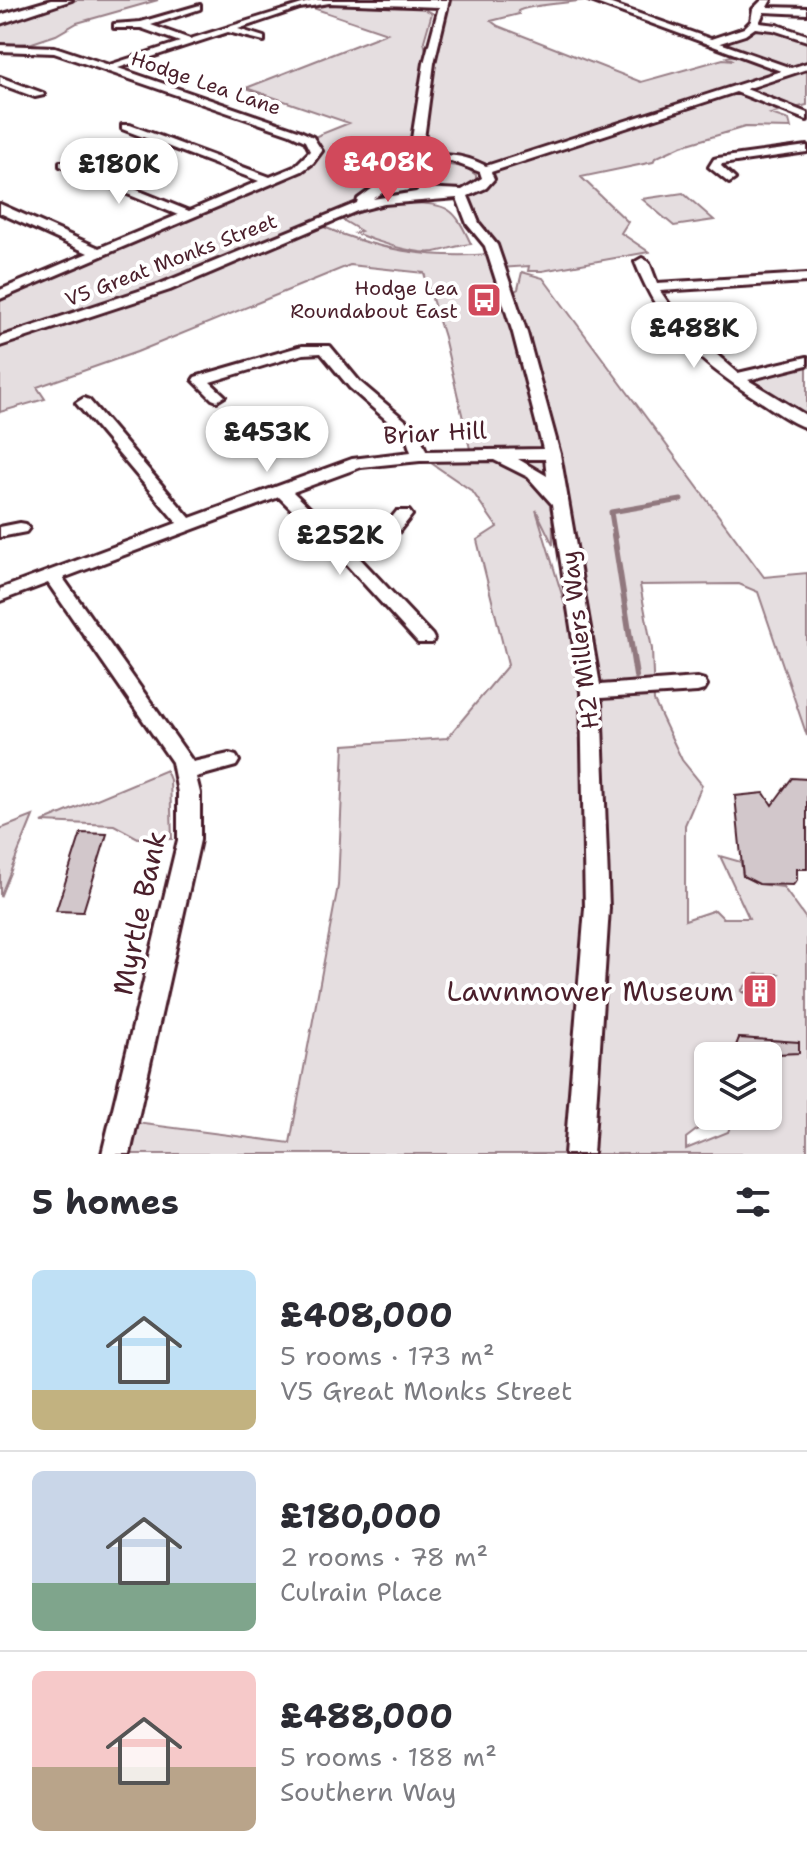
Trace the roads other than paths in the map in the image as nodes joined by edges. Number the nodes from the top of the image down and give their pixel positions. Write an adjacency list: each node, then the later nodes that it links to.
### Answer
1 (37, 0): 10 (highway)
2 (65, 0): 12 (highway)
3 (375, 0): 6 (street, Hodge Lea Lane); 17 (street, Hodge Lea Lane)
4 (592, 0): 16 (street)
5 (767, 0): 9 (street)
6 (406, 2): 7 (street, Hodge Lea Lane); 25 (street)
7 (444, 2): 25 (street)
8 (197, 7): 13 (street)
9 (758, 9): 11 (street); 14 (street)
10 (0, 11)
11 (807, 11)
12 (0, 20)
13 (142, 25): 15 (street); 21 (street)
14 (753, 25): 19 (street); 22 (street)
15 (117, 26)
16 (665, 27): 18 (street); 22 (street)
17 (228, 29): 20 (street); 21 (street, Hodge Lea Lane)
18 (641, 34)
19 (807, 38)
20 (261, 39)
21 (190, 42): 27 (street, Hodge Lea Lane)
22 (709, 43): 24 (street)
23 (0, 48): 27 (street, Hodge Lea Lane)
24 (759, 60): 28 (street); 31 (street)
25 (429, 63): 36 (street)
26 (807, 66): 28 (street)
27 (110, 68): 43 (street, Hodge Lea Lane)
28 (790, 71): 29 (street)
29 (768, 78): 31 (street); 33 (street)
30 (0, 80): 32 (street)
31 (741, 86): 33 (street); 41 (street)
32 (39, 95)
33 (760, 98): 34 (street)
34 (807, 117)
35 (126, 127): 43 (street)
36 (418, 139): 38 (street); 40 (street)
37 (807, 149): 42 (street)
38 (458, 160): 40 (street); 41 (street)
39 (64, 164): 48 (street)
40 (402, 170): 45 (street); 47 (street, V5 Great Monks Street)
41 (485, 170): 44 (street)
42 (729, 179)
43 (270, 181): 48 (street, Hodge Lea Lane)
44 (461, 193): 45 (street, V5 Great Monks Street); 61 (street, H2 Millers Way)
45 (433, 194): 47 (street, V5 Great Monks Street)
46 (0, 208): 49 (street)
47 (353, 208): 54 (street, V5 Great Monks Street)
48 (188, 215): 49 (street, Hodge Lea Lane)
49 (99, 253): 53 (street, Hodge Lea Lane)
50 (642, 262): 52 (street)
51 (807, 278): 52 (street)
52 (652, 287): 56 (street)
53 (0, 294)
54 (0, 342)
55 (807, 361): 56 (street)
56 (737, 378): 59 (street)
57 (217, 396): 62 (street)
58 (84, 403): 66 (street)
59 (807, 423)
60 (483, 454): 61 (street, Briar Hill); 62 (street, Briar Hill); 65 (street)
61 (552, 454): 65 (street, H2 Millers Way)
62 (420, 456): 63 (street, Briar Hill)
63 (281, 490): 66 (street, Briar Hill); 69 (street)
64 (403, 515): 69 (street)
65 (565, 516): 74 (street, H2 Millers Way)
66 (187, 525): 70 (street, Briar Hill)
67 (20, 528): 68 (street)
68 (0, 532)
69 (341, 548): 72 (street)
70 (53, 577): 71 (street, Briar Hill); 76 (street, Myrtle Bank)
71 (0, 595)
72 (425, 639)
73 (697, 685): 74 (street)
74 (591, 692): 78 (street, H2 Millers Way)
75 (229, 761): 76 (street)
76 (184, 772): 77 (street, Myrtle Bank)
77 (116, 1154)
78 (579, 1154)

